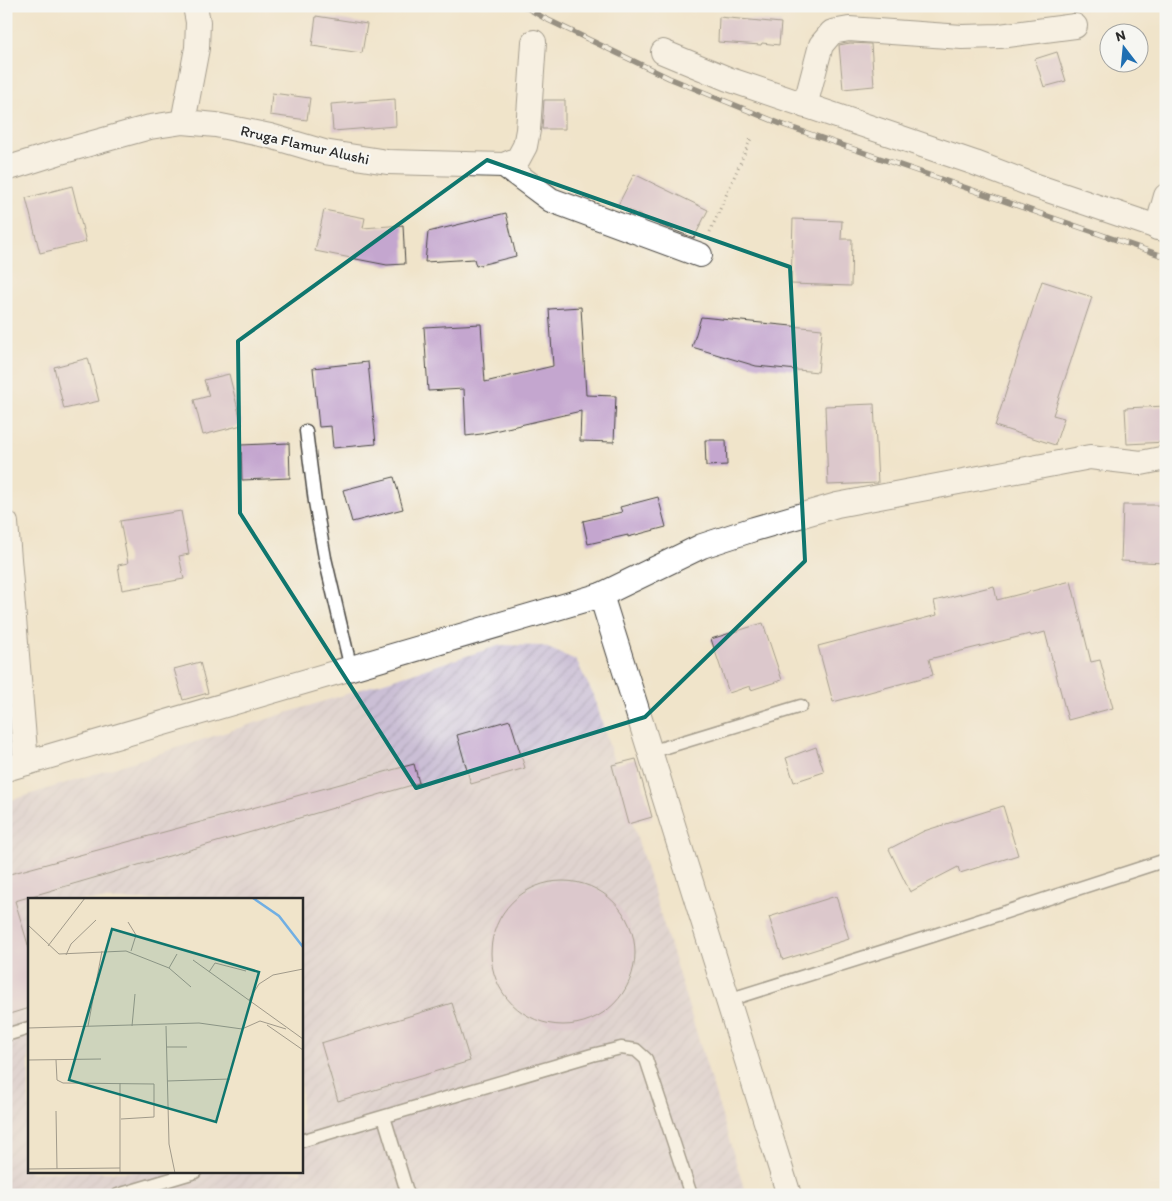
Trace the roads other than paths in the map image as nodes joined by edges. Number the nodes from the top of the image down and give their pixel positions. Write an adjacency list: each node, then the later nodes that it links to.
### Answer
1 (195, 6): 6 (street)
2 (1075, 26): 5 (street)
3 (534, 42): 7 (street)
4 (663, 52): 5 (street)
5 (805, 106): 10 (street)
6 (183, 122): 7 (street, Rruga Flamur Alushi); 8 (street, Rruga Flamur Alushi)
7 (504, 165): 11 (street)
8 (6, 169)
9 (1166, 196): 10 (street)
10 (1161, 229)
11 (700, 256)
12 (306, 431): 16 (lane)
13 (1166, 458): 15 (street)
14 (6, 523): 19 (street)
15 (601, 595): 16 (street); 18 (street)
16 (351, 669): 19 (street)
17 (801, 706): 18 (lane)
18 (650, 752): 21 (street)
19 (16, 766)
20 (1166, 860): 21 (lane)
21 (728, 1000): 30 (street)
22 (28, 1028): 23 (lane)
23 (6, 1035)
24 (384, 1117): 25 (lane); 28 (lane); 29 (lane)
25 (302, 1141)
26 (188, 1174): 27 (lane)
27 (118, 1195)
28 (408, 1195)
29 (691, 1195)
30 (789, 1195)

